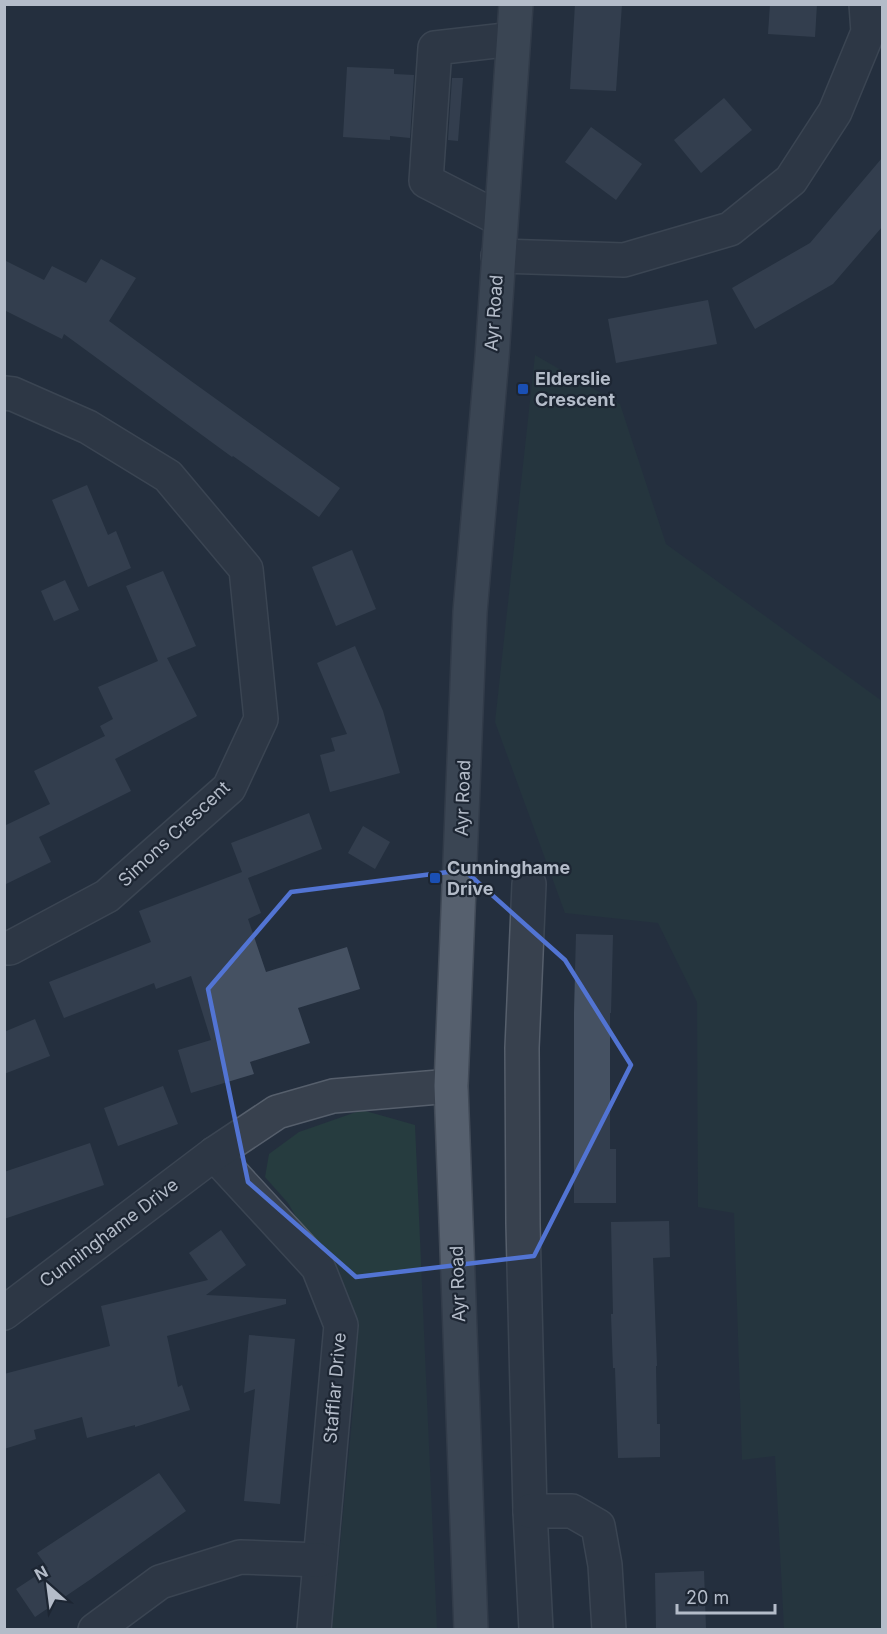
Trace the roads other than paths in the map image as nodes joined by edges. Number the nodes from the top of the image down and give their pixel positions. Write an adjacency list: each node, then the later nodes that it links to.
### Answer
1 (516, 4): 3 (main road, Ayr Road)
2 (866, 4): 5 (street)
3 (513, 39): 6 (main road, Ayr Road); 6 (street)
4 (882, 58): 5 (street)
5 (850, 75): 7 (street)
6 (500, 219): 7 (main road, Ayr Road)
7 (498, 256): 11 (main road, Ayr Road)
8 (4, 393): 10 (street, Simons Crescent)
9 (529, 884): 14 (street)
10 (4, 948)
11 (451, 1086): 12 (street, Cunninghame Drive); 18 (main road, Ayr Road)
12 (214, 1154): 13 (street, Cunninghame Drive); 15 (street, Stafflar Drive)
13 (4, 1313)
14 (530, 1511): 19 (street); 20 (street)
15 (320, 1560): 16 (street); 17 (street, Stafflar Drive)
16 (94, 1629)
17 (315, 1629)
18 (471, 1629)
19 (536, 1629)
20 (609, 1629)

